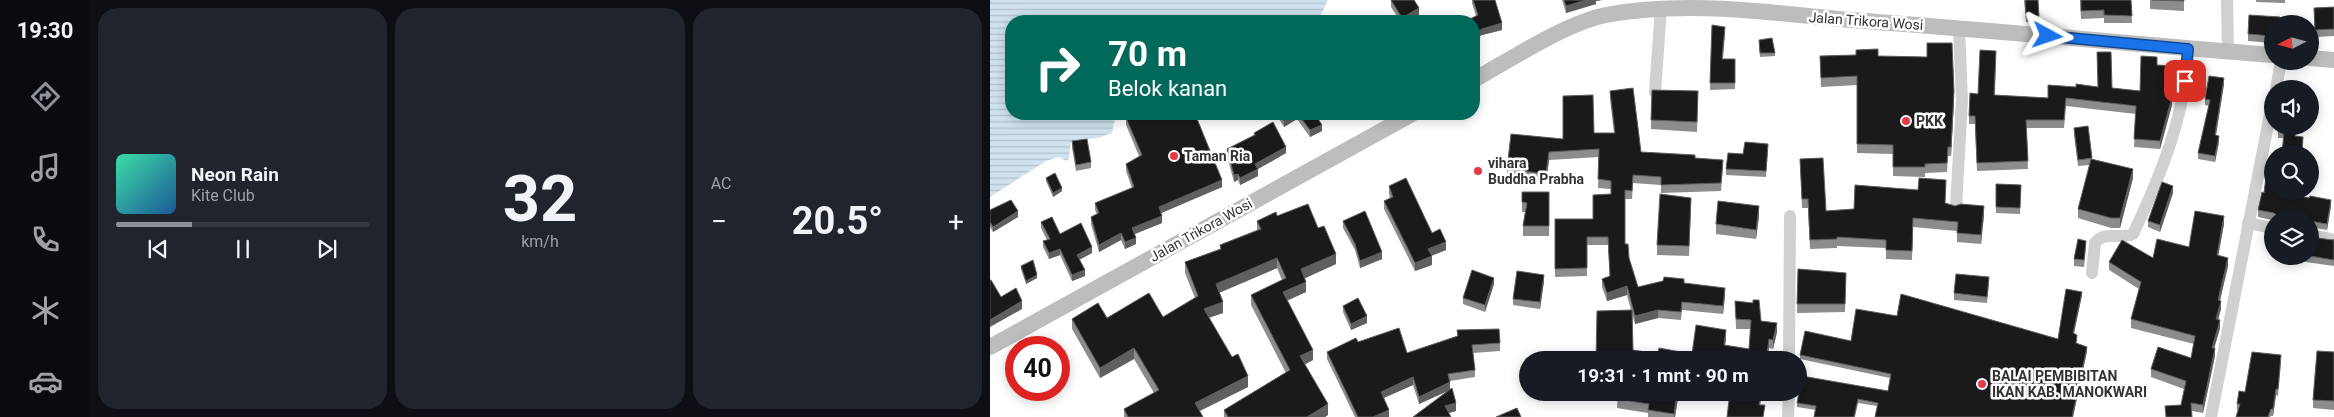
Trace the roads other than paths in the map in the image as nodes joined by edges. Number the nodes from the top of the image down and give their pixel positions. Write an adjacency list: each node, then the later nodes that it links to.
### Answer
1 (2227, 0): 5 (street)
2 (1661, 8): 3 (street, Jalan Trikora Wosi); 9 (street, Jalan Trikora Wosi); 10 (street)
3 (1959, 28): 4 (street, Jalan Trikora Wosi); 13 (street)
4 (2188, 49): 5 (street, Jalan Trikora Wosi); 19 (street)
5 (2228, 52): 6 (street, Jalan Trikora Wosi)
6 (2264, 54)
7 (2319, 59): 8 (street)
8 (2334, 60)
9 (1480, 77)
10 (1655, 92)
11 (1401, 120): 20 (street, Jalan Trikora Wosi)
12 (2266, 135): 15 (street)
13 (1956, 207)
14 (1790, 216): 21 (street)
15 (2248, 223): 16 (street); 24 (street)
16 (2264, 226)
17 (2319, 236): 18 (street)
18 (2330, 238)
19 (2092, 273)
20 (990, 347)
21 (1789, 351)
22 (1789, 401): 23 (street)
23 (1788, 417)
24 (2211, 417)

